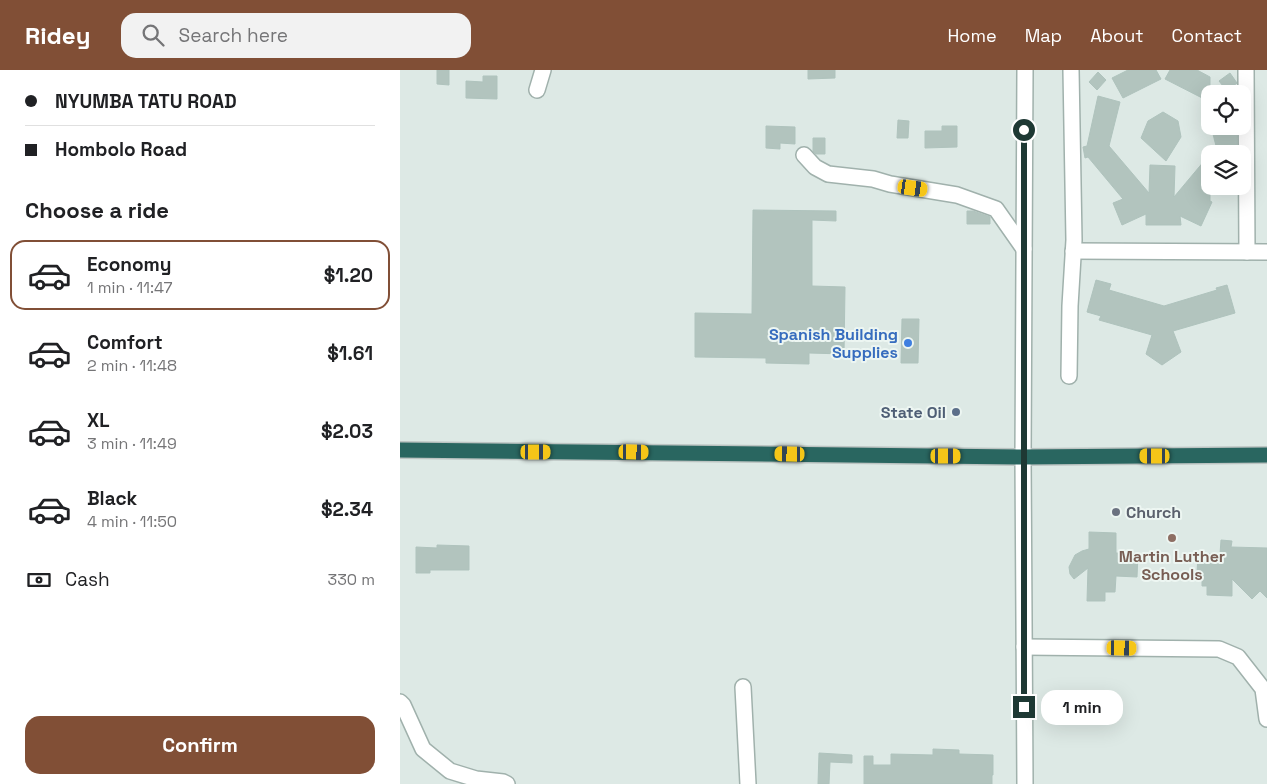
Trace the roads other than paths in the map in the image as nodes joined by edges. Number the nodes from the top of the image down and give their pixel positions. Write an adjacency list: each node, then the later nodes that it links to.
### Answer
1 (543, 70): 5 (street)
2 (1024, 70): 7 (street)
3 (1071, 70): 8 (street)
4 (1246, 70): 9 (street)
5 (537, 90)
6 (804, 155): 7 (street)
7 (1024, 249): 14 (street)
8 (1073, 251): 9 (street); 11 (street)
9 (1247, 252): 10 (street)
10 (1267, 252)
11 (1069, 376)
12 (400, 450): 14 (highway)
13 (1267, 455): 14 (highway)
14 (1024, 457): 15 (street)
15 (1024, 647): 18 (street); 21 (street)
16 (742, 687): 20 (street)
17 (400, 702): 19 (street)
18 (1267, 719)
19 (507, 784)
20 (748, 784)
21 (1025, 784)

